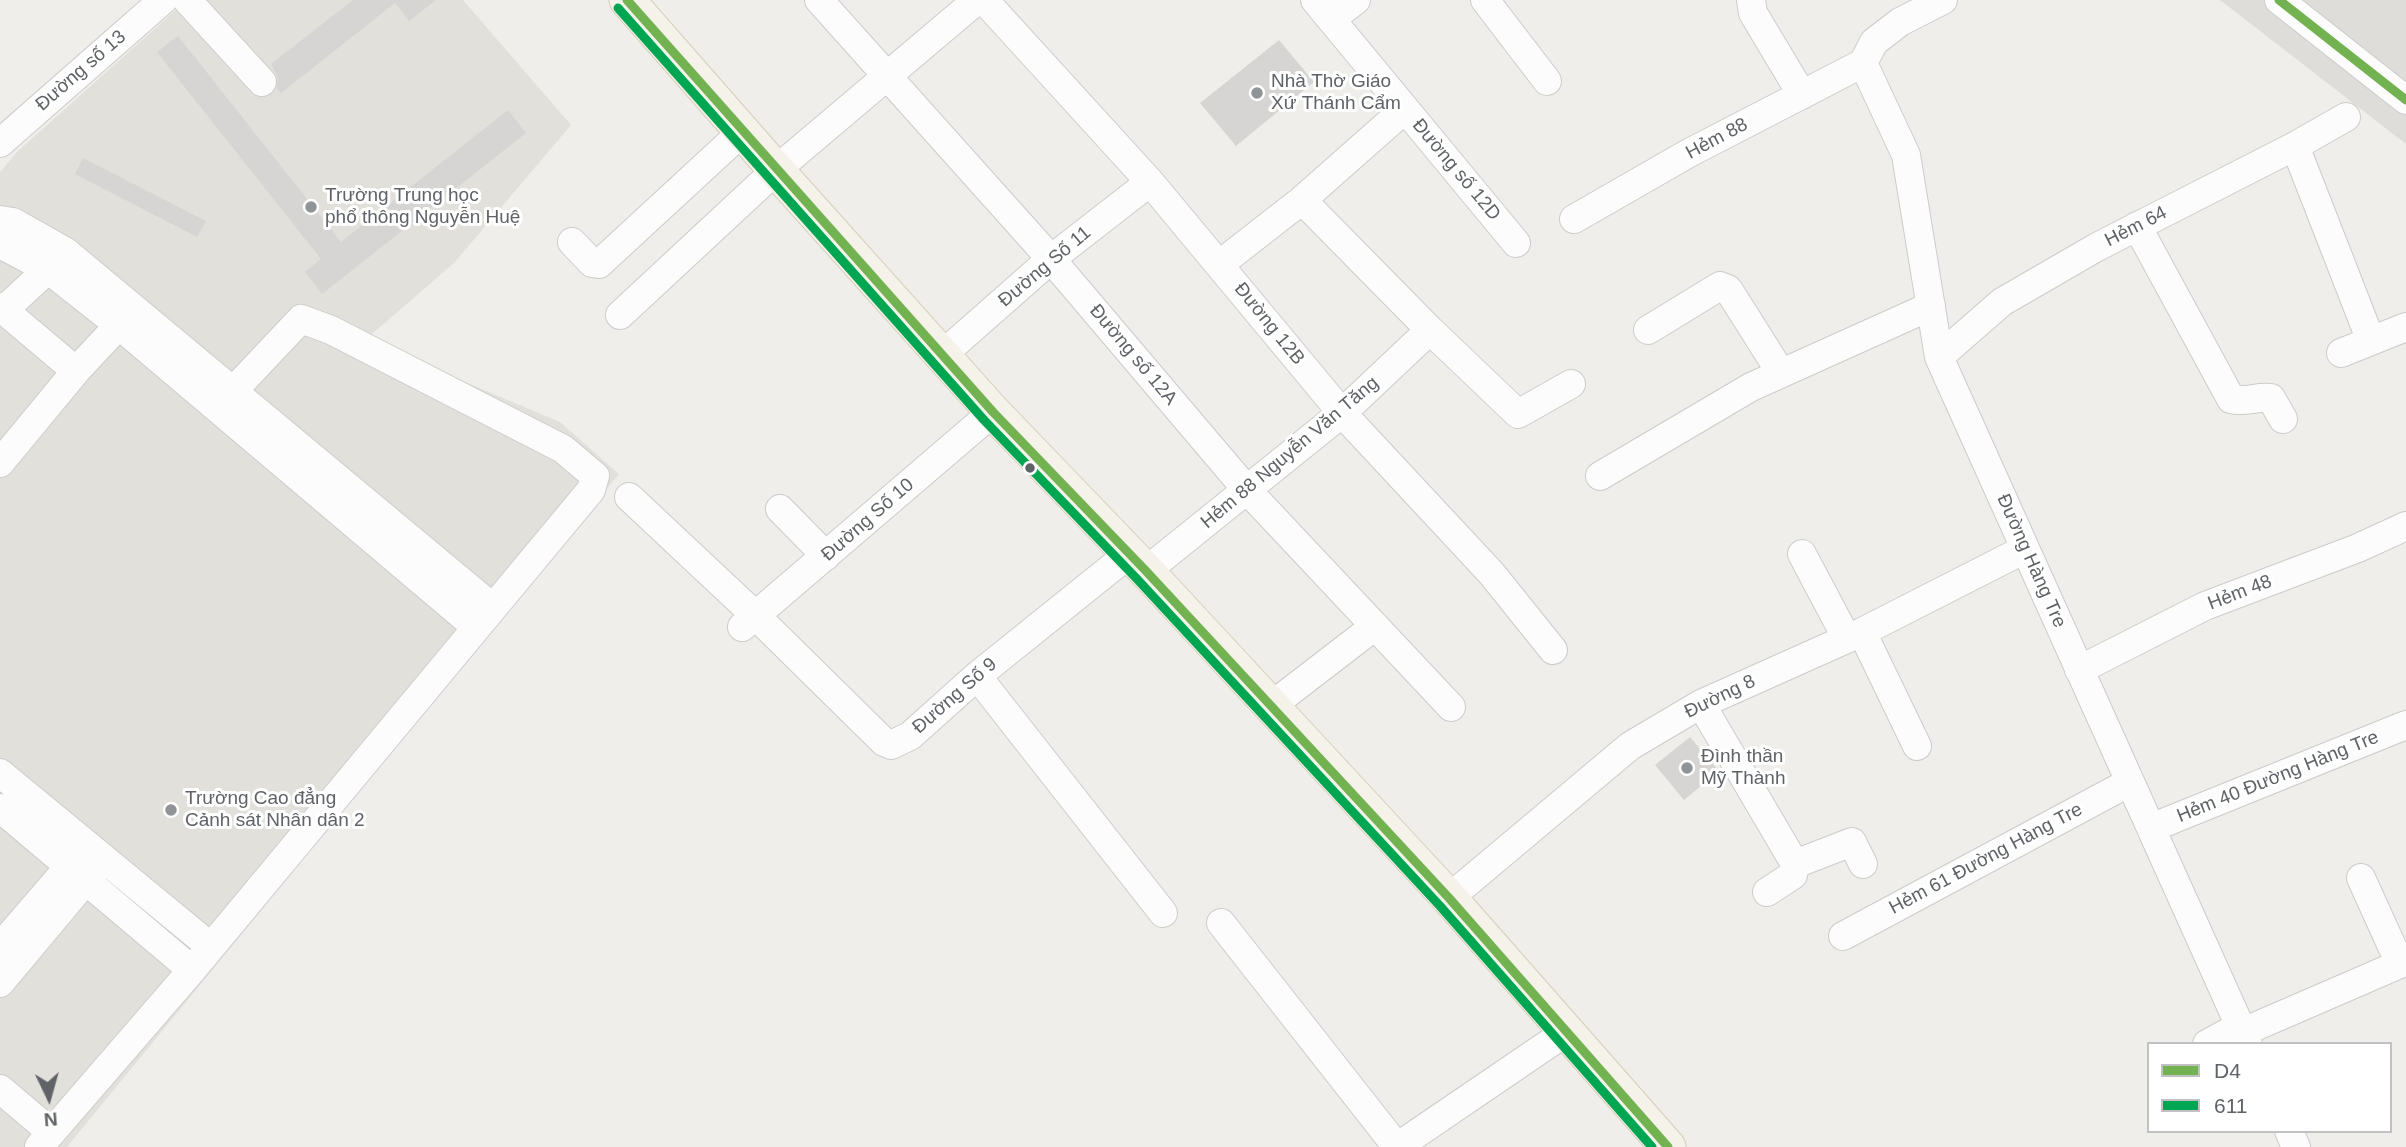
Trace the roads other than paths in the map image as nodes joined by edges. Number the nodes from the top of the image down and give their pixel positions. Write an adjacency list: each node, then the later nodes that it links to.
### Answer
1 (163, 0): 22 (street, Đường số 13)
2 (187, 0): 16 (street)
3 (627, 0): 21 (main road)
4 (818, 0): 14 (street, Đường số 12A)
5 (976, 0): 14 (street)
6 (984, 0): 25 (street, Đường 12B)
7 (1356, 0): 12 (street)
8 (1485, 0): 15 (street)
9 (1751, 0): 17 (street)
10 (1943, 0): 13 (street)
11 (2279, 0): 18 (street)
12 (1323, 10): 19 (street, Đường số 12D)
13 (1863, 63): 17 (street, Hẻm 88); 36 (street, Đường Hàng Tre)
14 (885, 75): 24 (street); 33 (street, Đường số 12A)
15 (1547, 81)
16 (262, 82)
17 (1802, 95): 27 (street, Hẻm 88)
18 (2406, 100)
19 (1405, 109): 26 (street); 31 (street, Đường số 12D)
20 (2346, 117): 23 (street, Hẻm 64)
21 (742, 132): 24 (main road); 30 (street)
22 (0, 143)
23 (2295, 146): 29 (street, Hẻm 64); 43 (street)
24 (776, 170): 38 (street); 45 (main road)
25 (1150, 182): 33 (street, Đường Số 11); 35 (street, Đường 12B)
26 (1302, 200): 35 (street); 41 (street)
27 (1574, 219)
28 (0, 220): 34 (street)
29 (2137, 226): 46 (street, Hẻm 64); 53 (street)
30 (572, 242)
31 (1517, 243)
32 (0, 244): 34 (street)
33 (1051, 259): 45 (street, Đường Số 11); 56 (street, Đường số 12A)
34 (57, 261): 37 (street); 39 (street)
35 (1220, 264): 52 (street, Đường 12B)
36 (1931, 306): 46 (street, Đường Hàng Tre); 48 (street)
37 (2, 309): 47 (street)
38 (620, 315)
39 (127, 317): 47 (street); 50 (street)
40 (2406, 327): 43 (street)
41 (1430, 330): 49 (street); 52 (street, Hẻm 88 Nguyễn Văn Tăng)
42 (1648, 330): 48 (street)
43 (2371, 341): 44 (street)
44 (2341, 353)
45 (942, 355): 51 (main road)
46 (1939, 357): 60 (street, Đường Hàng Tre)
47 (76, 372): 54 (street)
48 (1781, 373): 55 (street)
49 (1572, 384)
50 (225, 400): 64 (street); 64 (street)
51 (993, 412): 62 (street, Đường Số 10); 63 (main road)
52 (1342, 413): 56 (street, Hẻm 88 Nguyễn Văn Tăng); 68 (street, Đường 12B)
53 (2283, 419)
54 (0, 463)
55 (1600, 476)
56 (1247, 490): 63 (street, Hẻm 88 Nguyễn Văn Tăng); 66 (street, Đường số 12A)
57 (629, 498): 65 (street)
58 (780, 509): 62 (street)
59 (2406, 526): 69 (street, Hẻm 48)
60 (2025, 549): 67 (street, Đường 8); 69 (street, Đường Hàng Tre)
61 (1801, 554): 67 (street)
62 (826, 556): 65 (street, Đường Số 10)
63 (1138, 562): 70 (street, Đường Số 9); 72 (main road)
64 (484, 617): 90 (street)
65 (749, 622): 70 (street, Đường Số 9)
66 (1375, 626): 72 (street); 73 (street, Đường số 12A)
67 (1855, 635): 71 (street, Đường 8); 75 (street)
68 (1553, 650)
69 (2080, 670): 77 (street, Đường Hàng Tre)
70 (977, 676): 86 (street)
71 (1701, 704): 81 (street); 85 (street, Đường 8)
72 (1271, 706): 85 (main road)
73 (1451, 707)
74 (2406, 725): 79 (street, Hẻm 40 Đường Hàng Tre)
75 (1917, 746)
76 (0, 773): 80 (street)
77 (2130, 782): 79 (street, Đường Hàng Tre); 88 (street, Hẻm 61 Đường Hàng Tre)
78 (0, 808): 80 (street)
79 (2151, 828): 95 (street, Đường Hàng Tre)
80 (87, 863): 89 (street); 90 (street); 92 (street); 93 (street)
81 (1794, 864): 82 (street); 84 (street)
82 (1863, 864)
83 (2361, 878): 91 (street)
84 (1767, 892)
85 (1449, 898): 94 (main road)
86 (1163, 913)
87 (1221, 923): 99 (street)
88 (1843, 936)
89 (0, 947)
90 (211, 947): 92 (street)
91 (2403, 963): 95 (street)
92 (192, 970): 98 (street)
93 (0, 983)
94 (1566, 1032): 99 (street); 100 (main road)
95 (2244, 1034): 96 (street)
96 (2214, 1042)
97 (0, 1089): 98 (street)
98 (45, 1139)
99 (1397, 1147)
100 (1668, 1147)

